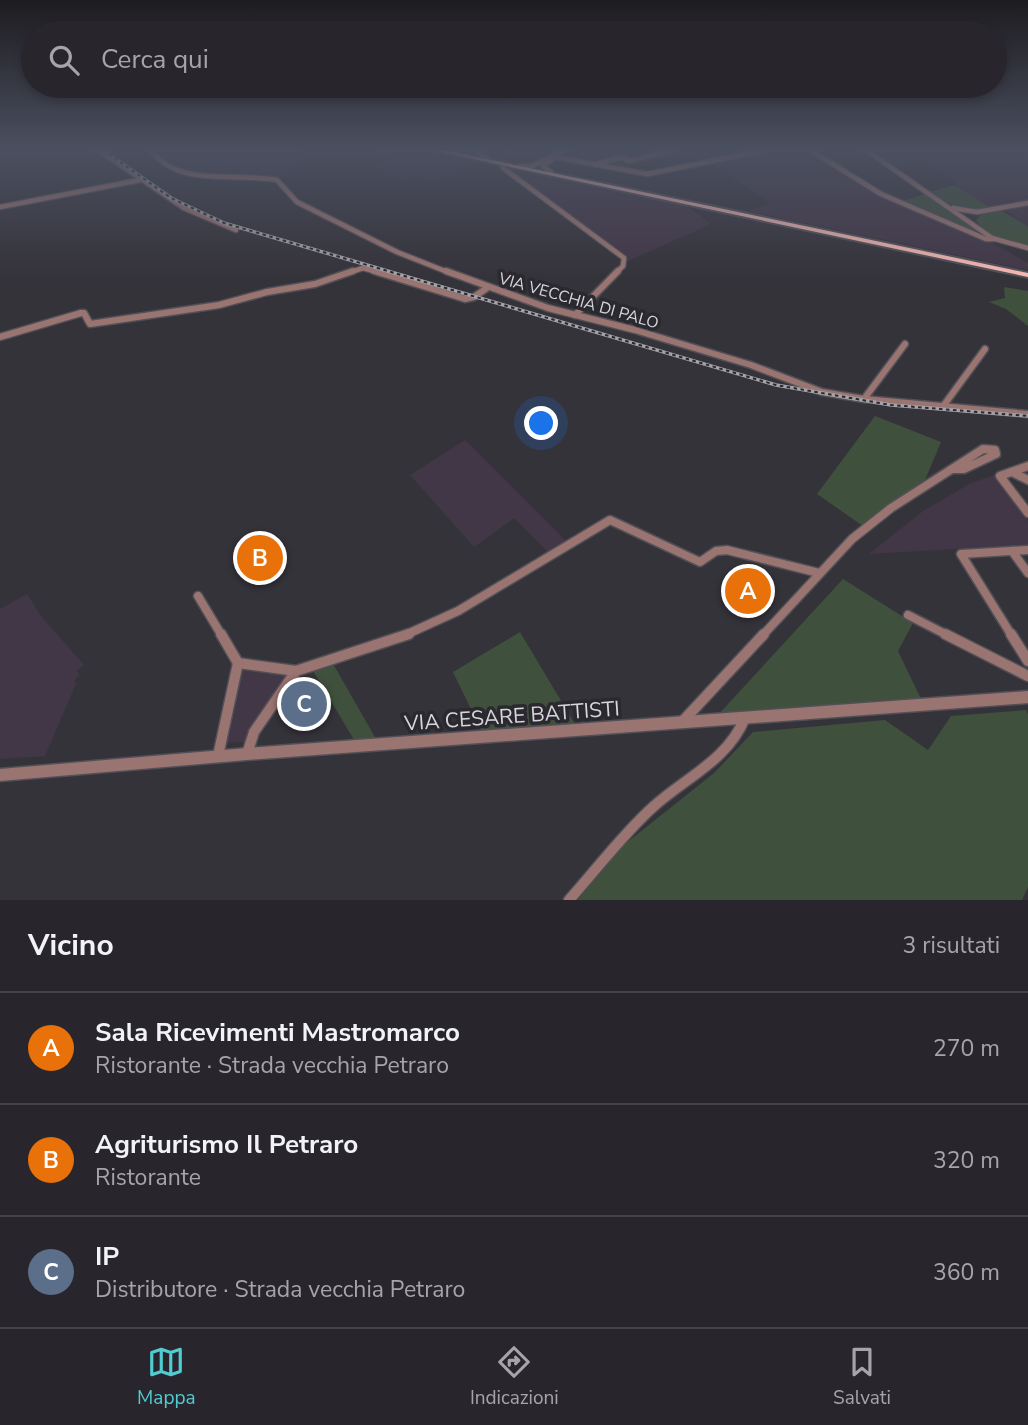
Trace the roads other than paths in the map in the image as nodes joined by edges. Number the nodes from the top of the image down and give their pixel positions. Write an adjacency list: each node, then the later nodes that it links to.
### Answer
1 (78, 192): 11 (street)
2 (159, 192): 14 (street)
3 (288, 192): 19 (street, VIA VECCHIA DI PALO)
4 (532, 192): 20 (street)
5 (633, 192): 18 (main road)
6 (645, 192): 18 (main road)
7 (879, 192): 16 (street)
8 (926, 192): 9 (street)
9 (940, 202): 12 (street); 13 (street)
10 (1028, 203): 12 (street)
11 (0, 207)
12 (974, 213): 13 (street); 15 (street)
13 (959, 215): 15 (street)
14 (236, 230)
15 (981, 231): 16 (street)
16 (994, 239): 17 (street)
17 (1028, 248)
18 (1028, 274)
19 (487, 288): 20 (street, VIA VECCHIA DI PALO); 21 (street)
20 (575, 315): 24 (street, VIA VECCHIA DI PALO)
21 (0, 337)
22 (905, 344): 24 (street)
23 (985, 349): 25 (street)
24 (864, 399): 25 (street, VIA VECCHIA DI PALO)
25 (944, 405): 26 (street, VIA VECCHIA DI PALO)
26 (1028, 414)
27 (1028, 466): 29 (street)
28 (952, 469): 34 (street)
29 (1012, 472): 30 (street); 31 (street)
30 (1028, 480)
31 (1027, 512)
32 (1028, 550): 33 (street)
33 (1012, 551): 35 (street); 38 (street)
34 (819, 573): 41 (street); 45 (street)
35 (1028, 573)
36 (198, 596): 40 (street)
37 (908, 615): 42 (street)
38 (1025, 651): 39 (street)
39 (1028, 661)
40 (238, 663): 41 (street); 47 (street)
41 (296, 671): 46 (street)
42 (1028, 676)
43 (1028, 697): 44 (street, VIA CESARE BATTISTI)
44 (745, 718): 45 (street, VIA CESARE BATTISTI); 49 (street)
45 (681, 723): 46 (street, VIA CESARE BATTISTI)
46 (247, 754): 47 (street, VIA CESARE BATTISTI)
47 (218, 757): 48 (street, VIA CESARE BATTISTI)
48 (0, 775)
49 (569, 900)

